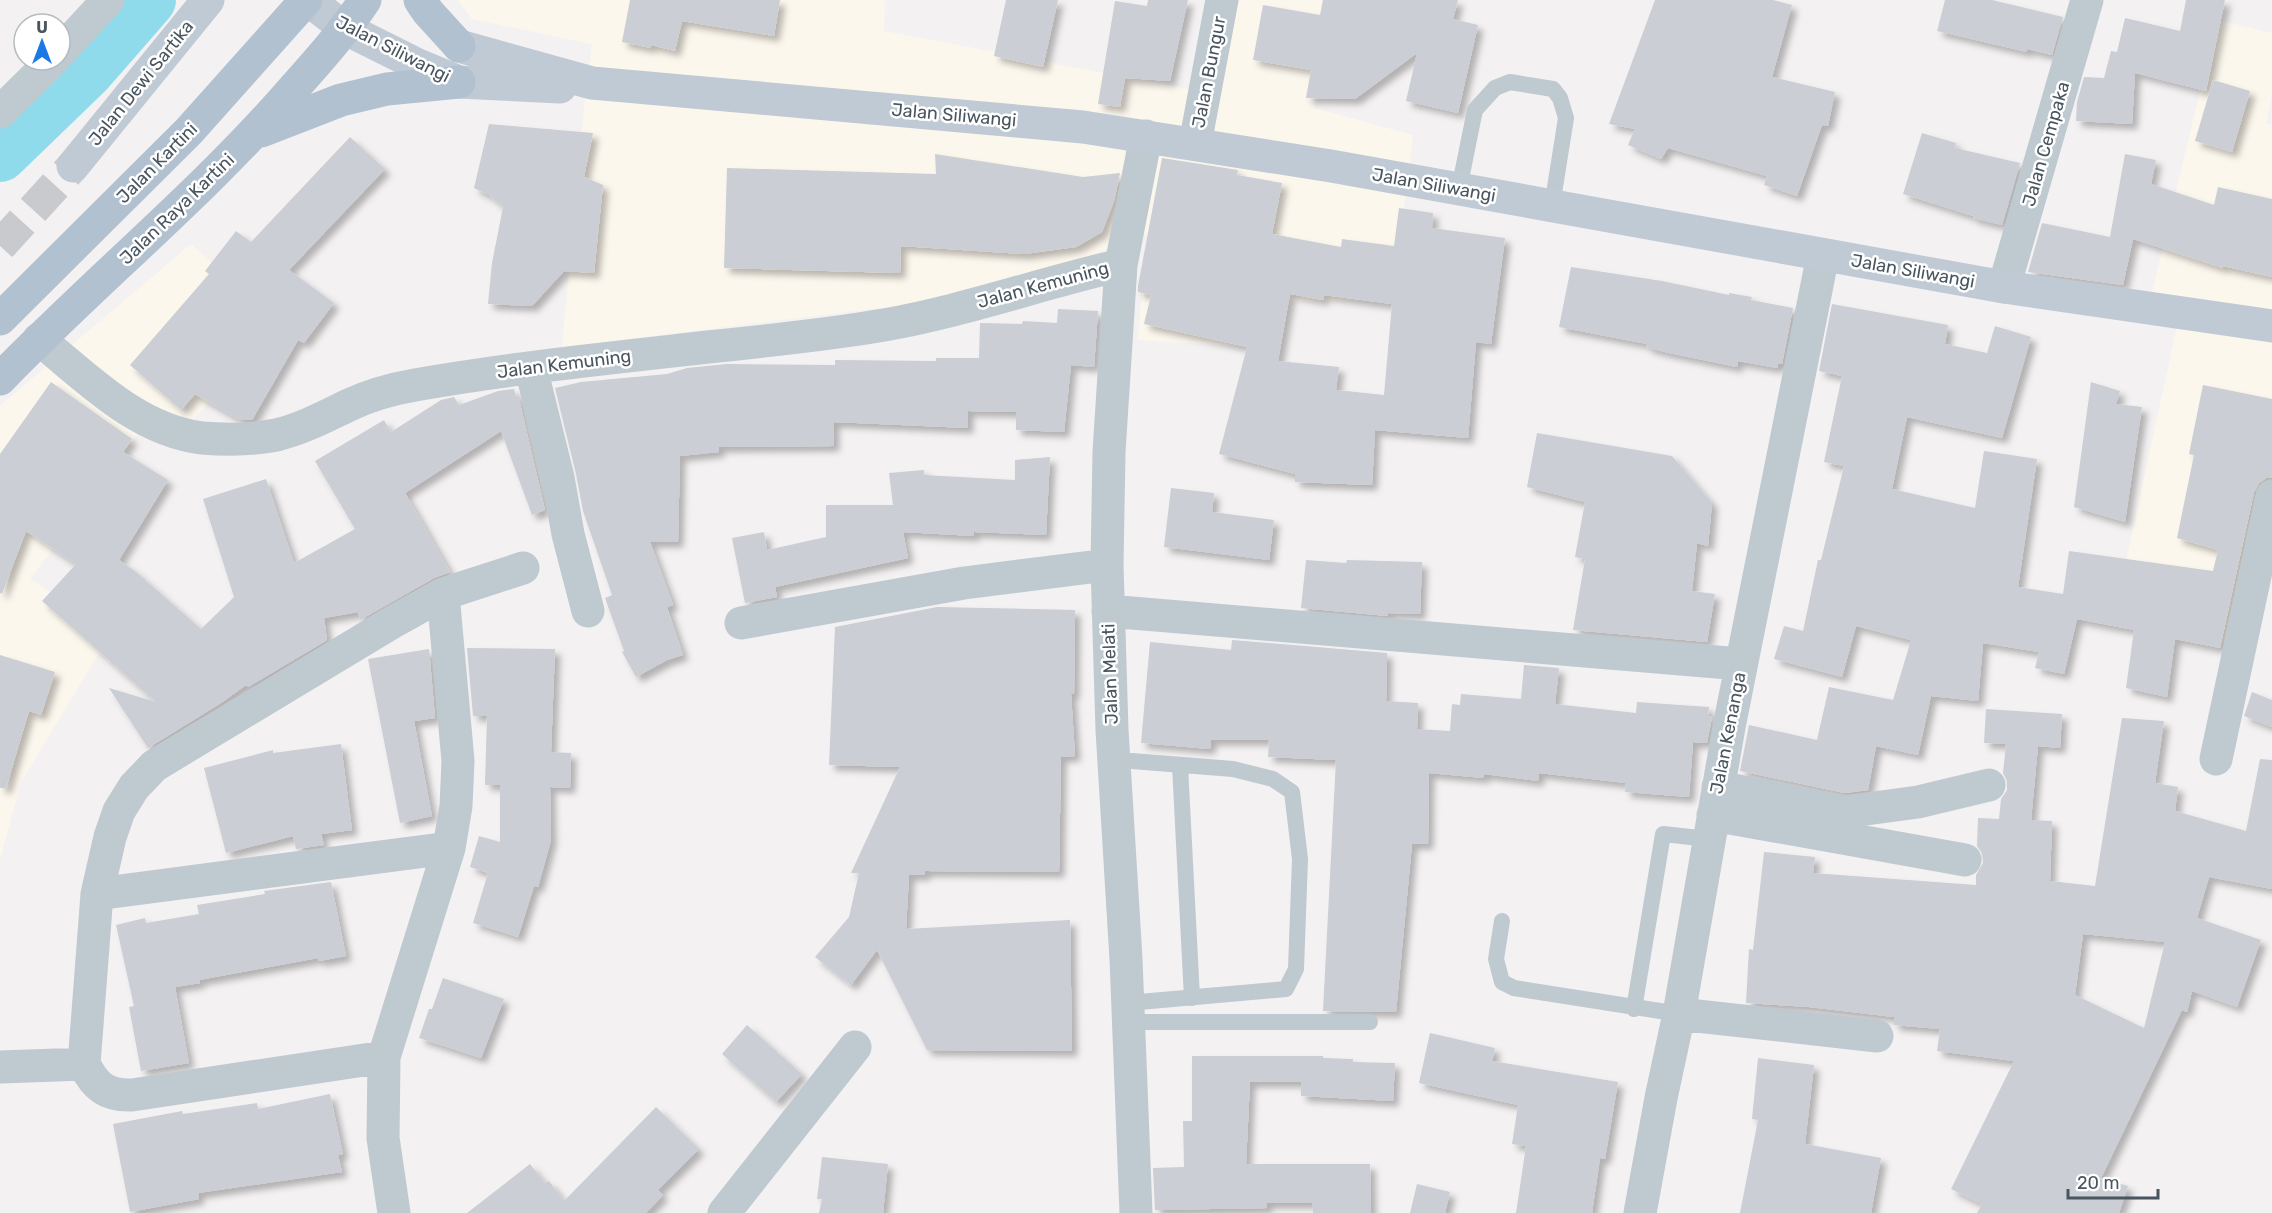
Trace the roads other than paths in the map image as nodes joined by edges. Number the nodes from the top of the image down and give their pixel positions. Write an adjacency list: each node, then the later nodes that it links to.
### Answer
1 (108, 0): 9 (street)
2 (208, 0): 17 (main road, Jalan Dewi Sartika)
3 (307, 0): 8 (main road, Jalan Siliwangi); 23 (main road, Jalan Kartini)
4 (365, 0): 8 (main road, Jalan Raya Kartini)
5 (420, 0): 12 (main road, Jalan Siliwangi)
6 (1222, 0): 16 (street, Jalan Bungur)
7 (2087, 0): 22 (street, Jalan Cempaka)
8 (346, 29): 11 (main road, Jalan Siliwangi); 14 (main road, Jalan Raya Kartini)
9 (72, 39)
10 (41, 72): 13 (street)
11 (459, 82): 12 (main road, Jalan Siliwangi); 14 (main road)
12 (592, 83): 15 (main road, Jalan Siliwangi)
13 (0, 112)
14 (254, 134): 25 (main road, Jalan Raya Kartini)
15 (1146, 136): 16 (main road, Jalan Siliwangi); 21 (street, Jalan Melati)
16 (1195, 144): 18 (main road, Jalan Siliwangi)
17 (73, 166)
18 (1459, 189): 19 (main road, Jalan Siliwangi); 19 (lane)
19 (1552, 206): 20 (main road, Jalan Siliwangi)
20 (1823, 255): 22 (main road, Jalan Siliwangi); 35 (street, Jalan Kenanga)
21 (1121, 265): 26 (street, Jalan Kemuning); 29 (street, Jalan Melati)
22 (2004, 287): 24 (main road, Jalan Siliwangi)
23 (0, 319)
24 (2272, 326)
25 (39, 339): 26 (street, Jalan Kemuning); 27 (main road, Jalan Raya Kartini)
26 (531, 368): 32 (street)
27 (0, 380)
28 (2272, 496): 36 (street)
29 (1107, 566): 33 (street, Jalan Melati); 34 (street)
30 (523, 568): 31 (street)
31 (443, 594): 41 (street); 43 (street)
32 (588, 611)
33 (1108, 611): 35 (street); 37 (street, Jalan Melati)
34 (741, 623)
35 (1741, 664): 40 (street, Jalan Kenanga)
36 (2216, 759)
37 (1123, 760): 38 (lane); 47 (street, Jalan Melati)
38 (1180, 766): 45 (lane); 45 (lane)
39 (1989, 784): 40 (street)
40 (1713, 814): 42 (street); 46 (lane); 48 (street, Jalan Kenanga)
41 (449, 848): 43 (street); 52 (street)
42 (1965, 860)
43 (97, 894): 53 (street)
44 (1502, 921): 46 (lane)
45 (1191, 998): 47 (lane)
46 (1634, 1009): 48 (lane)
47 (1128, 1013): 49 (lane); 57 (street, Jalan Melati)
48 (1679, 1014): 50 (street); 58 (street, Jalan Kenanga)
49 (1370, 1022)
50 (1877, 1036)
51 (855, 1047): 56 (street)
52 (384, 1057): 53 (street); 55 (street)
53 (84, 1064): 54 (street)
54 (0, 1067)
55 (394, 1213)
56 (724, 1213)
57 (1136, 1213)
58 (1640, 1213)

